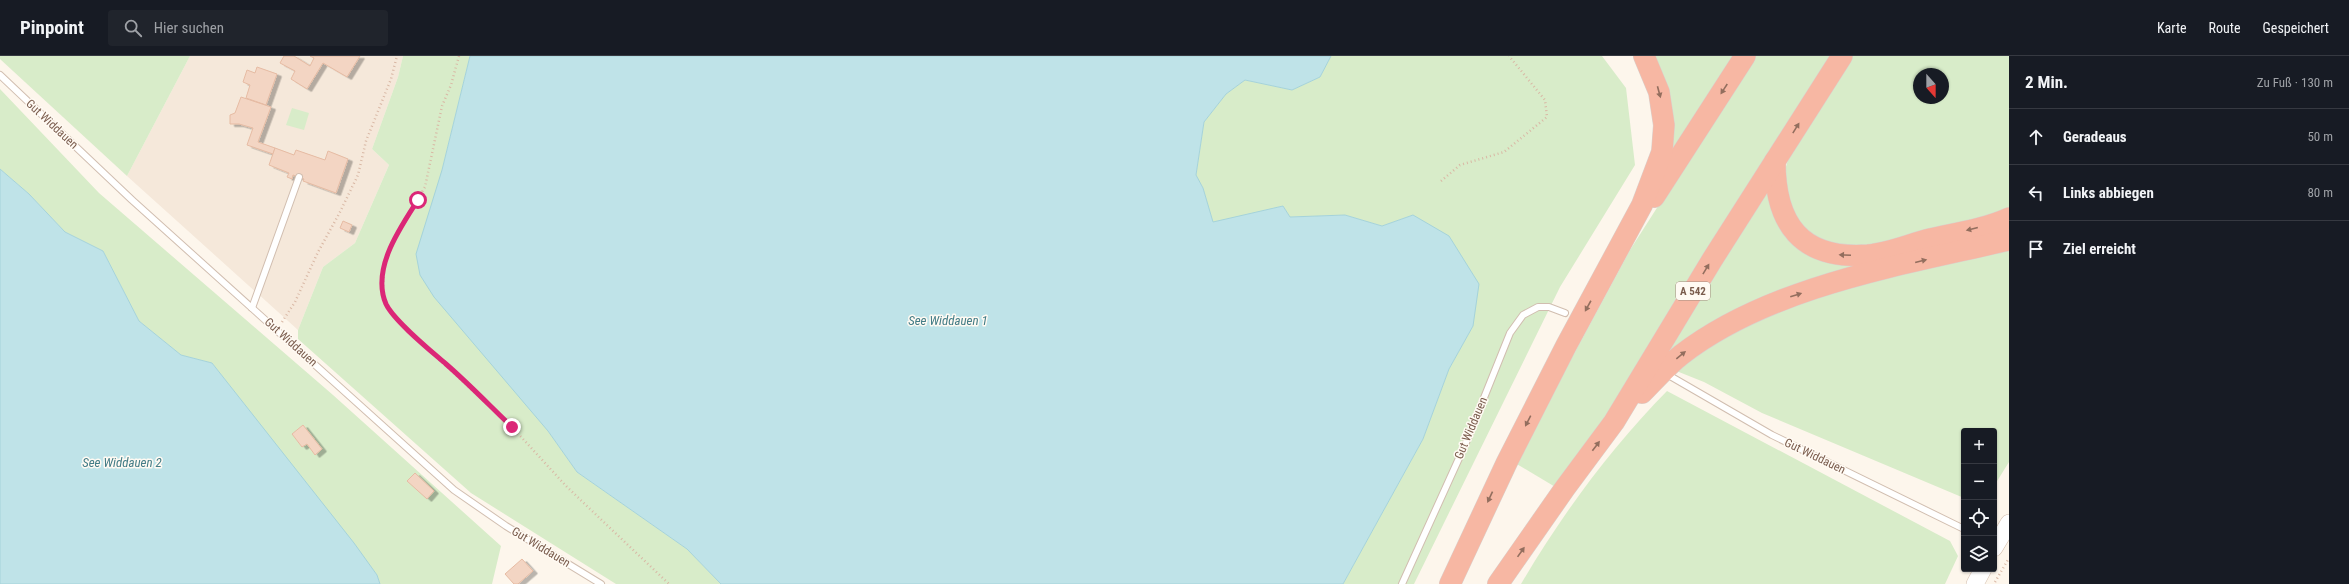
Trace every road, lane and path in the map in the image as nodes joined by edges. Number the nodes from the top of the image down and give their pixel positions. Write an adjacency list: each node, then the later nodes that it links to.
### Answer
1 (397, 56): 16 (path)
2 (459, 56): 25 (path)
3 (1509, 56): 10 (path)
4 (1644, 56): 13 (highway, one-way to 13)
5 (1745, 56): 13 (highway, one-way to 13)
6 (1842, 56): 8 (highway, A 542, one-way to 6)
7 (0, 75): 14 (lane, Gut Widdauen)
8 (1775, 161): 11 (highway, one-way to 8); 18 (highway, A 542, one-way to 8)
9 (299, 177): 14 (lane)
10 (1441, 181)
11 (2009, 218)
12 (2009, 240): 18 (highway, one-way to 12)
13 (1607, 272): 27 (highway, one-way to 27)
14 (252, 308): 16 (lane, Gut Widdauen)
15 (1565, 313): 26 (lane, Gut Widdauen)
16 (277, 329): 24 (lane, Gut Widdauen)
17 (1670, 376): 20 (lane, Gut Widdauen)
18 (1614, 422): 28 (highway, A 542, one-way to 18)
19 (2009, 523): 21 (main road)
20 (1961, 528)
21 (1997, 542)
22 (2009, 558): 30 (path)
23 (1981, 572): 29 (main road)
24 (601, 584)
25 (669, 584)
26 (1402, 584)
27 (1450, 584)
28 (1498, 584)
29 (1975, 584)
30 (1994, 584)

